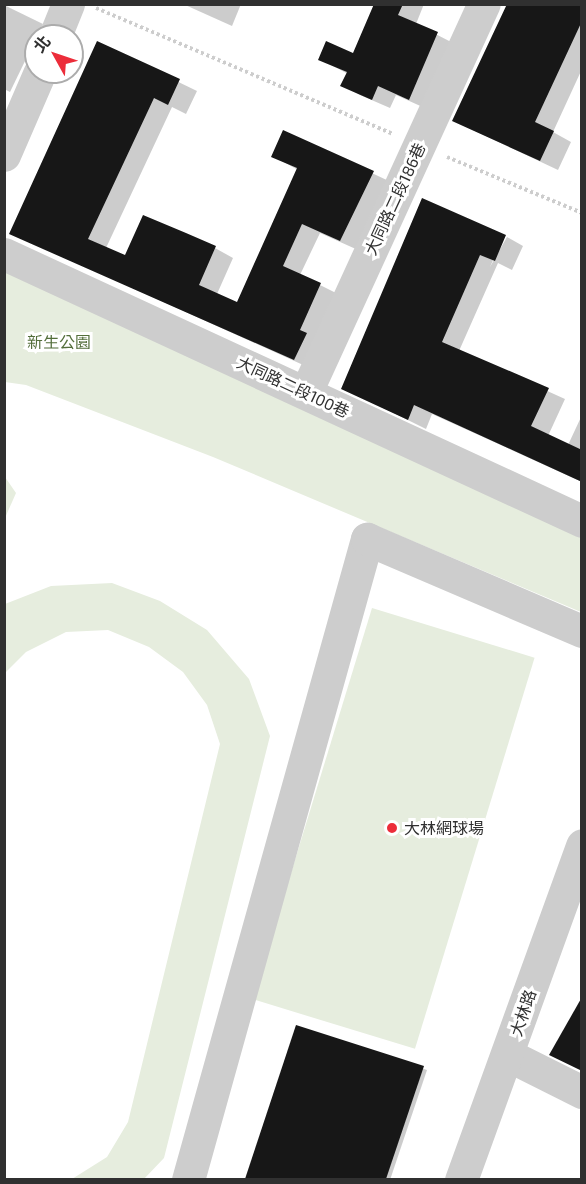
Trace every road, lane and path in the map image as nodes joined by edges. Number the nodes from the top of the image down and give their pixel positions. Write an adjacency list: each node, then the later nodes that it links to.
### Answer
1 (68, 4): 4 (street)
2 (87, 4): 6 (path)
3 (484, 4): 6 (street, 大同路二段186巷)
4 (60, 24)
5 (35, 84): 7 (street)
6 (419, 146): 8 (path); 10 (street, 大同路二段186巷)
7 (4, 155)
8 (582, 213)
9 (4, 254): 10 (street, 大同路二段100巷)
10 (306, 393): 11 (street, 大同路二段100巷)
11 (582, 521)
12 (582, 631): 16 (street)
13 (582, 845): 14 (street, 大林路)
14 (508, 1055): 15 (street); 17 (street, 大林路)
15 (582, 1092)
16 (188, 1179)
17 (461, 1179)

